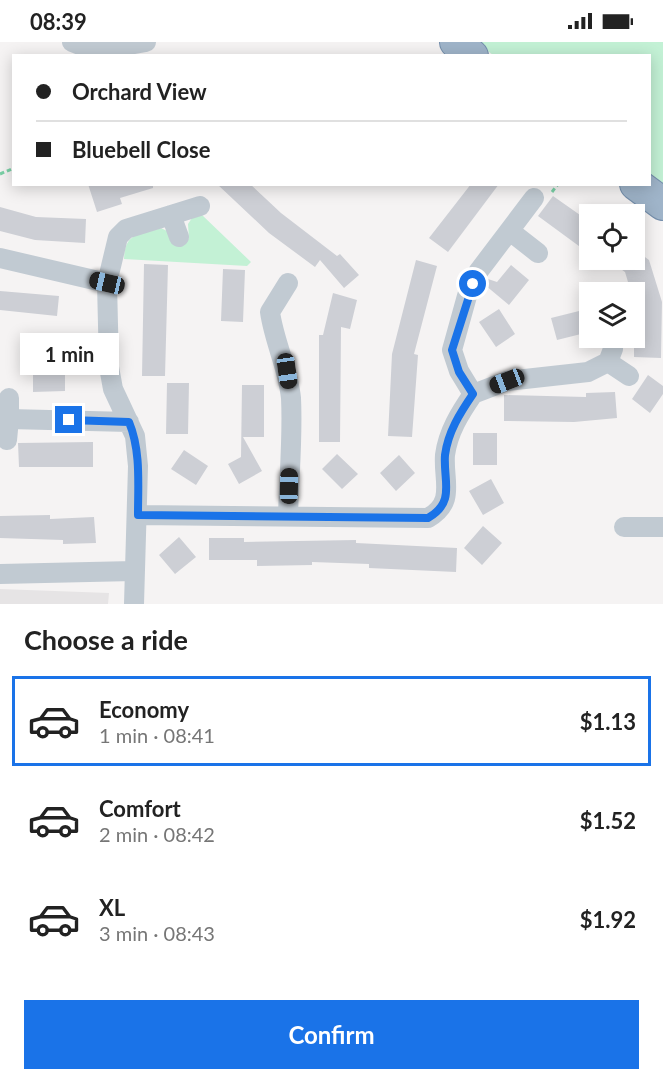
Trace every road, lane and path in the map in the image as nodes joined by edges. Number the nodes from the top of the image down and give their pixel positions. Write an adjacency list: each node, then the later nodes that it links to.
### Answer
1 (72, 42): 2 (street)
2 (146, 42)
3 (456, 42): 4 (highway)
4 (470, 54)
5 (639, 186): 7 (highway)
6 (534, 198): 10 (street)
7 (663, 204)
8 (200, 206): 9 (street)
9 (171, 215): 11 (street); 14 (street)
10 (511, 232): 12 (street); 19 (street)
11 (179, 237)
12 (538, 253)
13 (0, 258): 14 (street)
14 (107, 283): 22 (street)
15 (289, 283): 25 (street)
16 (613, 348): 17 (street)
17 (608, 362): 18 (street); 19 (street)
18 (629, 376)
19 (473, 394): 25 (street)
20 (9, 398): 21 (street)
21 (9, 419): 22 (street); 23 (street)
22 (129, 422): 24 (street)
23 (7, 440)
24 (138, 515): 25 (street); 28 (street)
25 (288, 516)
26 (624, 527): 27 (street)
27 (663, 527)
28 (134, 571): 29 (street); 30 (street)
29 (0, 574)
30 (134, 604)

